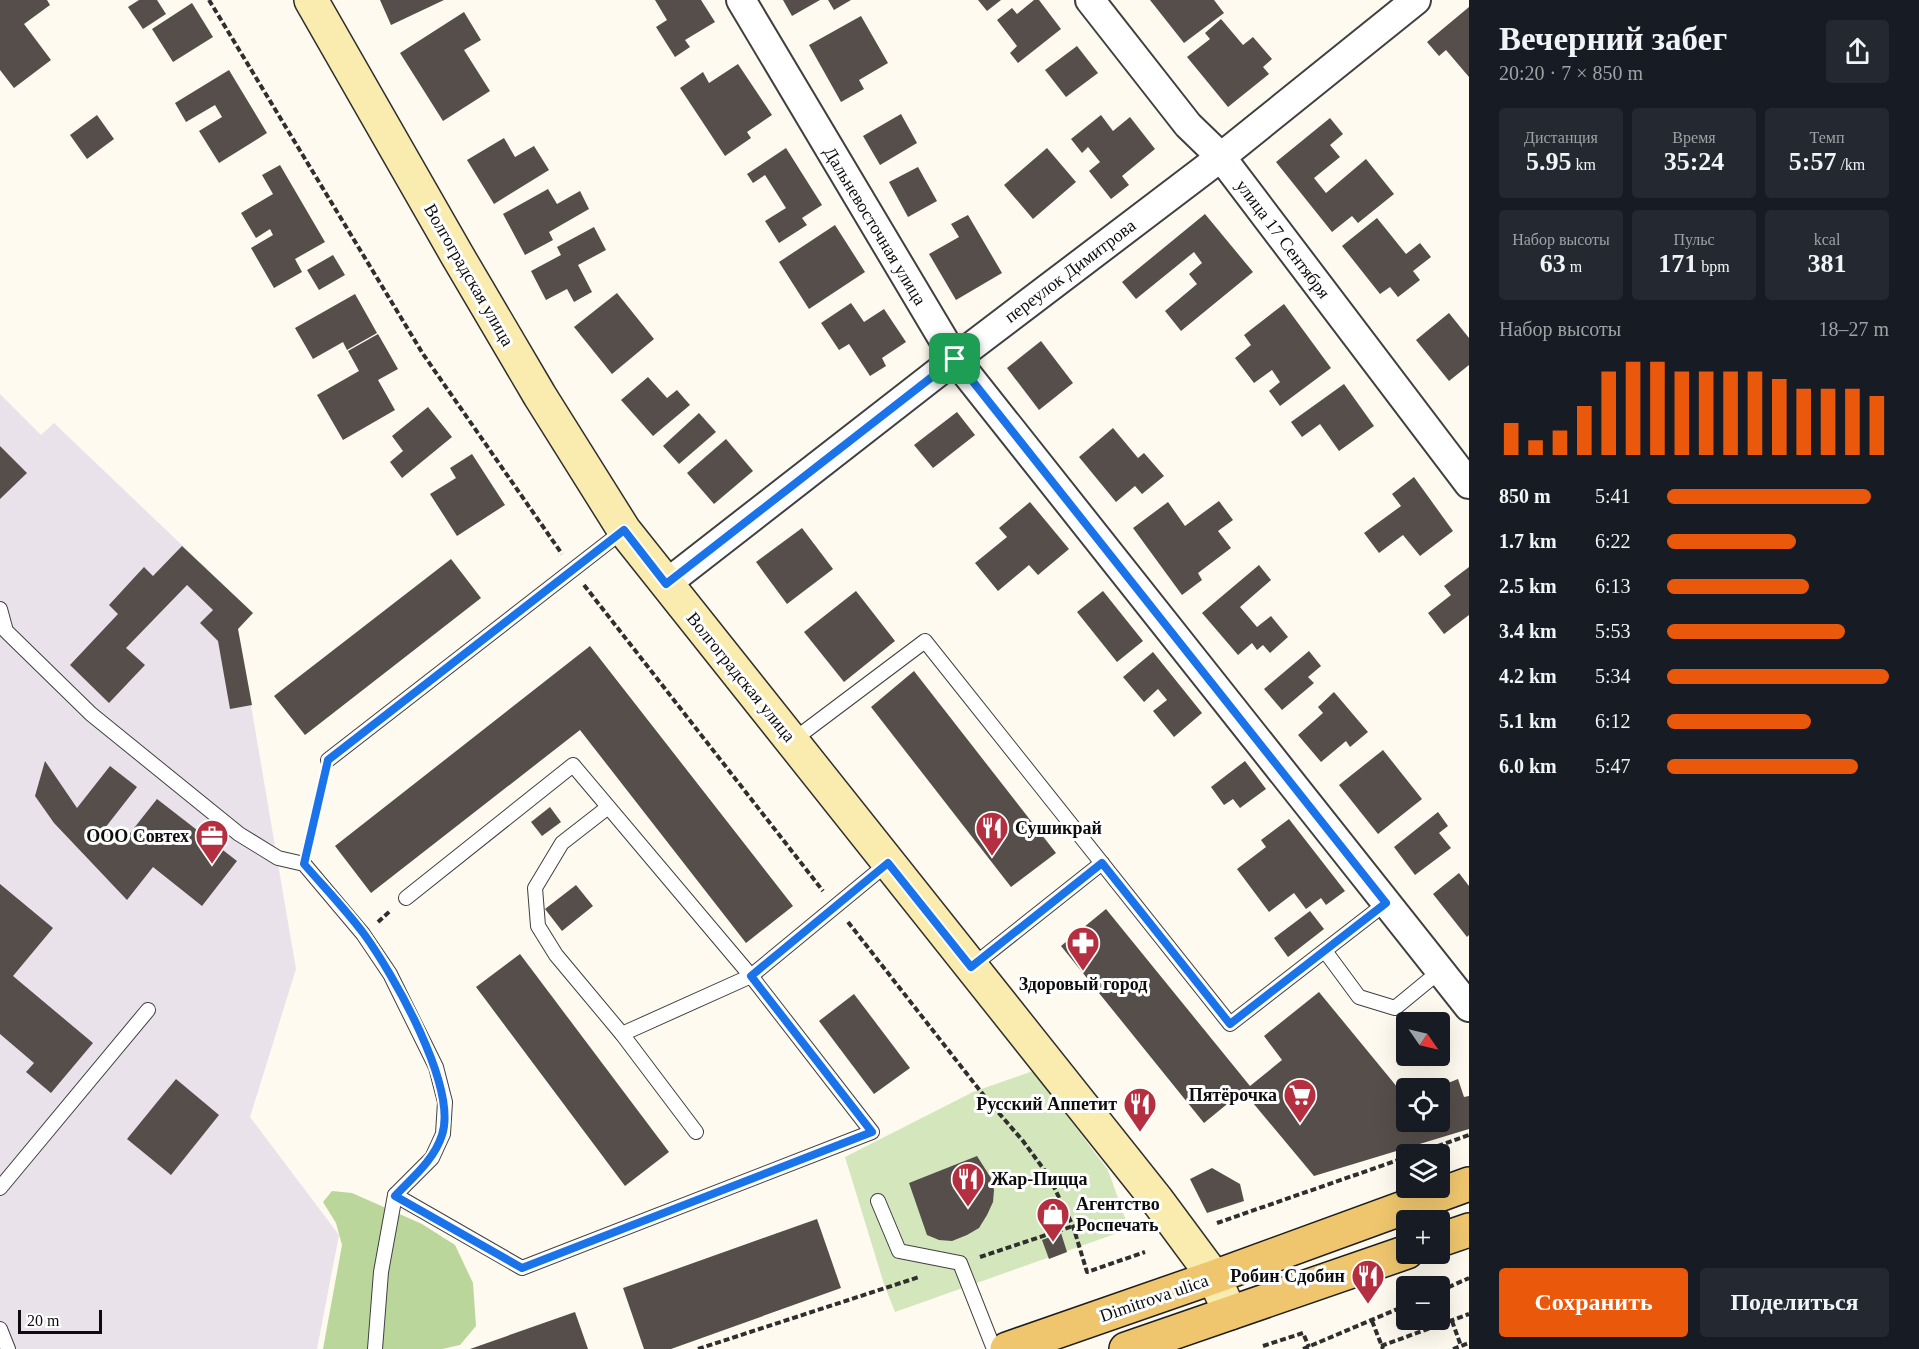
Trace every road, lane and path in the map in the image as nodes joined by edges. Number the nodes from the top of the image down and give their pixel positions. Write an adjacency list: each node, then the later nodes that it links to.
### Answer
1 (209, 0): 10 (path)
2 (311, 0): 9 (main road, Волгоградская улица)
3 (741, 0): 7 (street, Дальневосточная улица)
4 (1090, 0): 6 (street, улица 17 Сентября)
5 (1416, 0): 6 (street, переулок Димитрова)
6 (1221, 157): 7 (street, переулок Димитрова); 8 (street, улица 17 Сентября)
7 (955, 359): 11 (street, переулок Димитрова); 21 (street, Дальневосточная улица)
8 (1469, 484)
9 (624, 530): 10 (lane); 11 (main road, Волгоградская улица)
10 (573, 570): 15 (lane); 22 (path)
11 (666, 584): 14 (main road, Волгоградская улица)
12 (0, 609): 13 (lane)
13 (3, 632): 19 (lane)
14 (792, 741): 17 (main road, Волгоградская улица); 18 (lane)
15 (328, 760): 19 (path)
16 (607, 808): 20 (lane); 27 (lane); 30 (lane)
17 (888, 863): 22 (lane); 25 (main road, Волгоградская улица)
18 (1102, 863): 24 (lane); 25 (lane)
19 (304, 864): 23 (lane)
20 (406, 898): 23 (path)
21 (1386, 903): 24 (lane); 26 (street, Дальневосточная улица)
22 (836, 906): 27 (lane); 40 (path)
23 (363, 934): 37 (lane)
24 (1324, 951): 26 (lane)
25 (971, 967): 46 (main road, Волгоградская улица)
26 (1440, 971): 28 (street, Дальневосточная улица)
27 (751, 976): 30 (lane); 37 (lane)
28 (1469, 1007)
29 (148, 1010): 36 (lane)
30 (622, 1034): 31 (lane)
31 (696, 1132)
32 (1469, 1135): 33 (path)
33 (1443, 1144)
34 (1396, 1161): 39 (path)
35 (1469, 1184): 46 (main road, Dimitrova ulica)
36 (0, 1188)
37 (395, 1196): 61 (lane)
38 (878, 1201): 45 (lane)
39 (1217, 1223)
40 (1073, 1226): 43 (path); 45 (path)
41 (1469, 1230): 42 (main road)
42 (1450, 1237)
43 (1145, 1252)
44 (1396, 1256): 50 (main road)
45 (960, 1263): 62 (path); 63 (lane)
46 (1214, 1277): 50 (main road, Волгоградская улица); 64 (main road, Dimitrova ulica)
47 (1469, 1278): 48 (path)
48 (1450, 1286)
49 (1396, 1310): 52 (path)
50 (1230, 1313): 65 (main road)
51 (1469, 1314): 53 (path)
52 (1372, 1320): 58 (path); 59 (path)
53 (1452, 1321): 57 (path); 59 (path)
54 (0, 1329): 60 (lane)
55 (1469, 1343): 57 (path)
56 (1263, 1346): 58 (path)
57 (1461, 1346): 67 (path)
58 (1309, 1347): 66 (path)
59 (1382, 1347)
60 (8, 1349)
61 (375, 1349)
62 (698, 1349)
63 (994, 1349)
64 (1007, 1349)
65 (1126, 1349)
66 (1303, 1349)
67 (1453, 1349)

